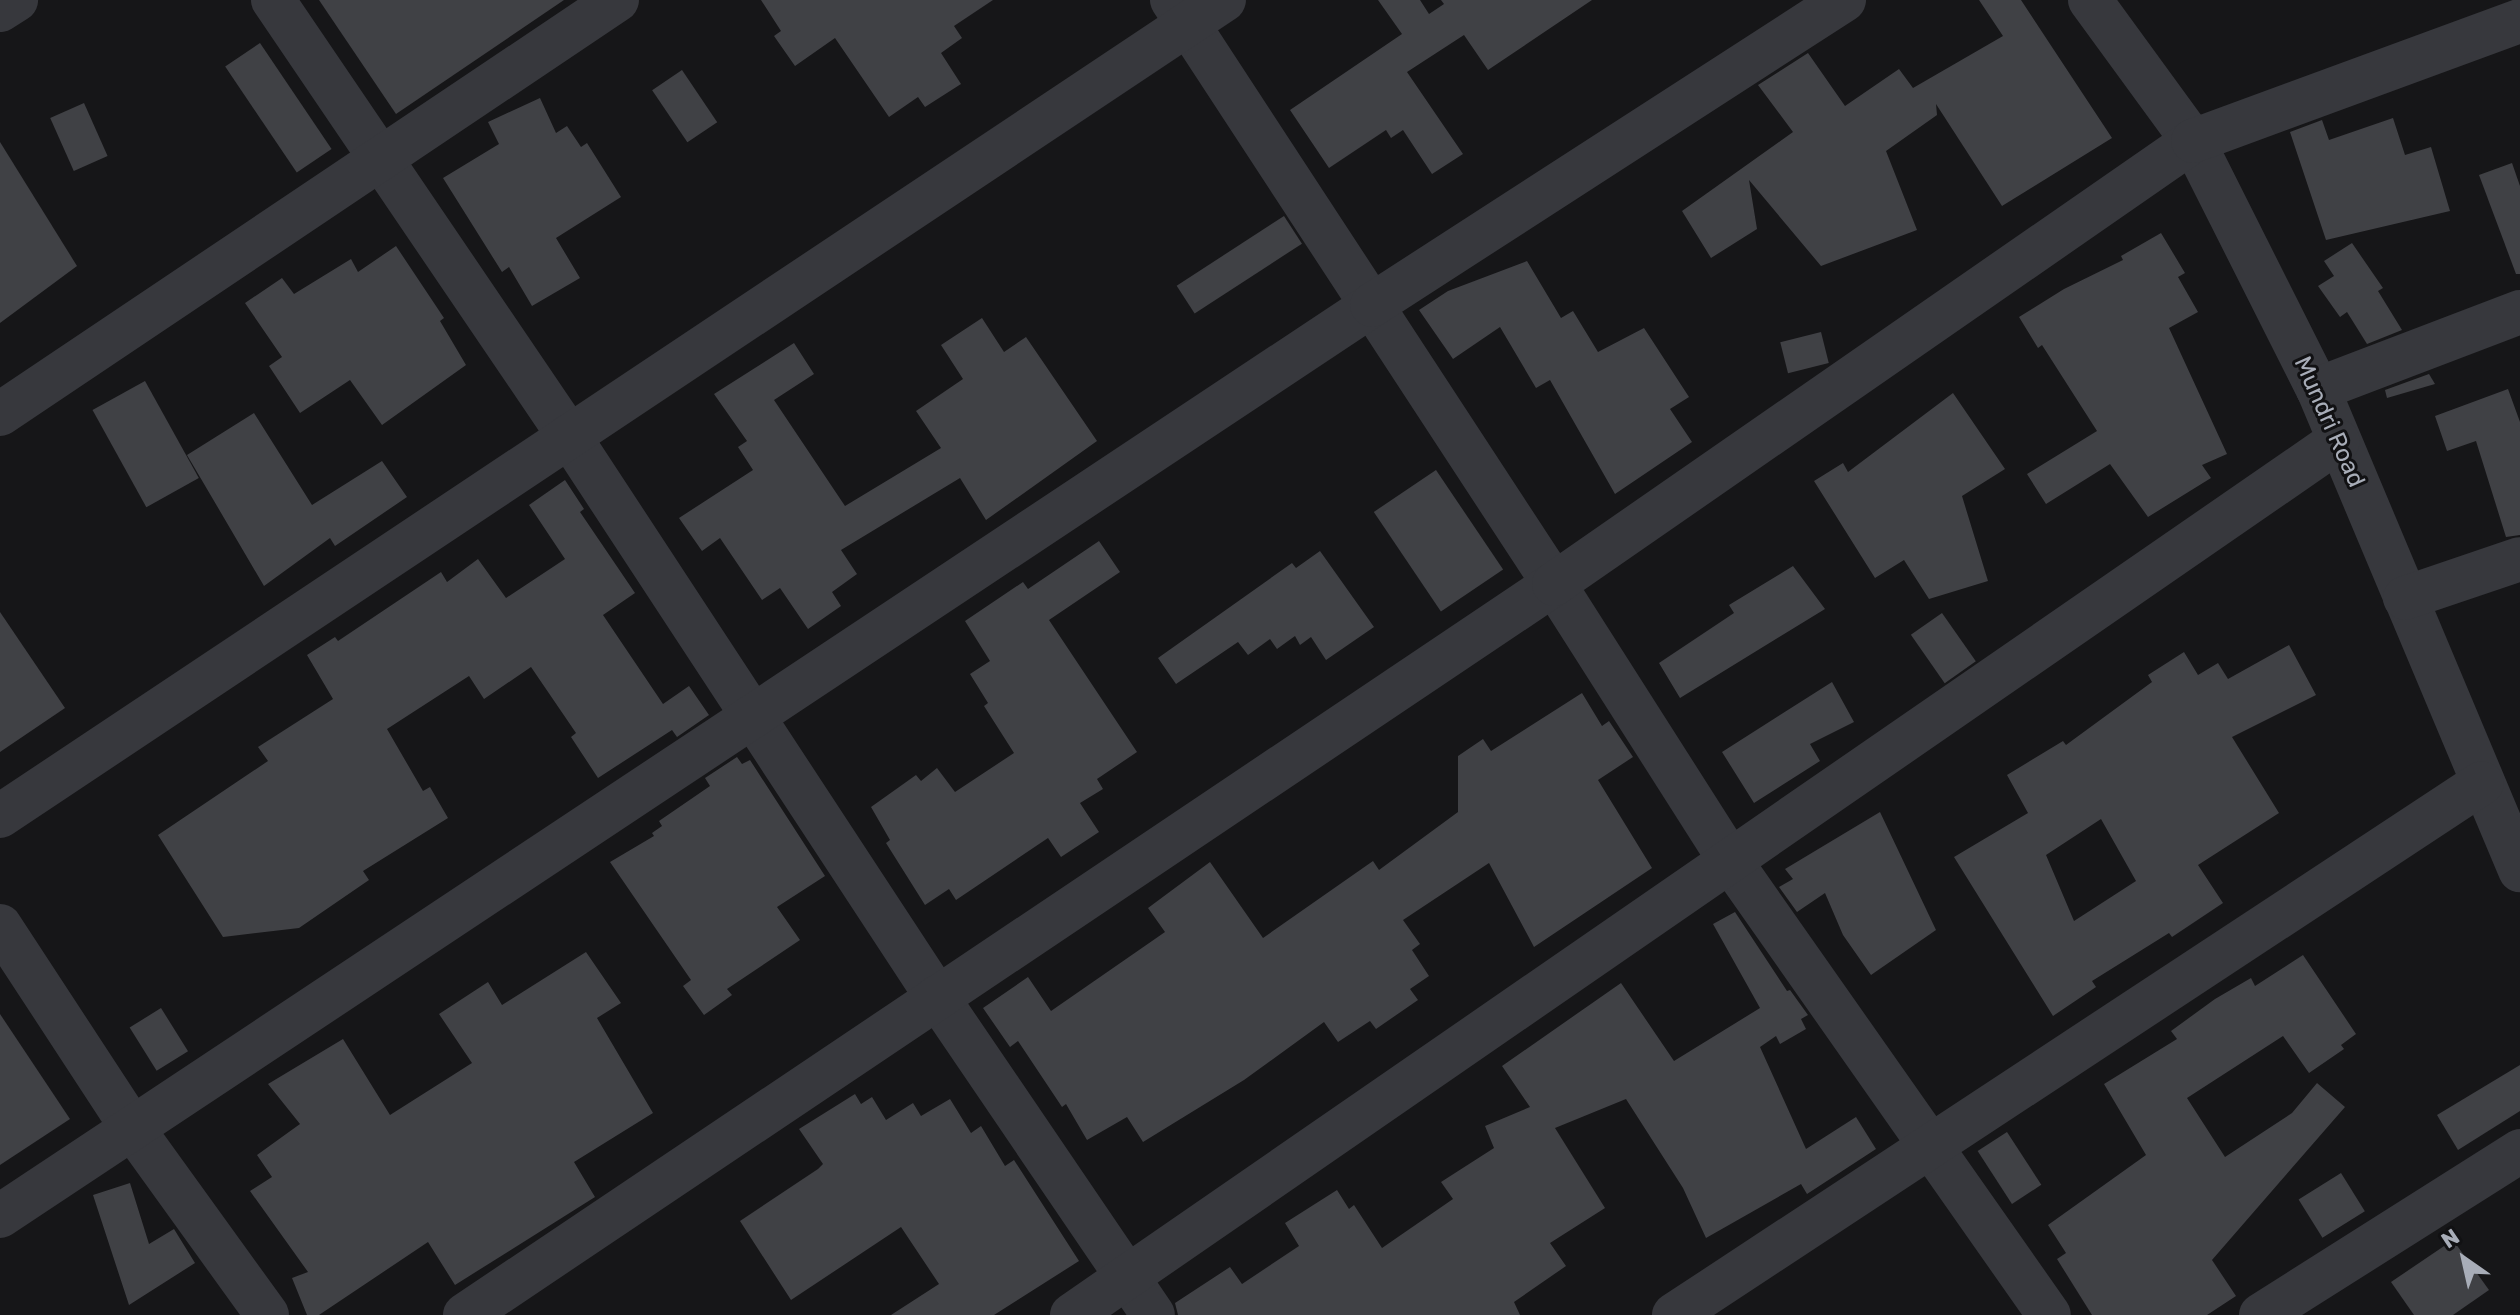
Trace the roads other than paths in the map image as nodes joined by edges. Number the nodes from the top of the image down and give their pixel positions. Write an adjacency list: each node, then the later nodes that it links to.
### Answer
1 (16, 0): 7 (street)
2 (273, 0): 11 (street)
3 (617, 0): 11 (street)
4 (1224, 0): 8 (street)
5 (1844, 0): 12 (street)
6 (2090, 0): 10 (street, Mundri Road)
7 (0, 10)
8 (1181, 12): 12 (street); 16 (street)
9 (2520, 21): 10 (street)
10 (2193, 141): 14 (street, Mundri Road); 19 (street)
11 (380, 157): 15 (street); 16 (street)
12 (1372, 305): 19 (street); 21 (street)
13 (2520, 312): 14 (street)
14 (2318, 389): 17 (street, Mundri Road)
15 (0, 414)
16 (569, 436): 21 (street); 23 (street)
17 (2338, 441): 20 (street, Mundri Road); 24 (street)
18 (2520, 559): 20 (street)
19 (1554, 584): 24 (street); 27 (street)
20 (2405, 598): 22 (street, Mundri Road)
21 (753, 717): 27 (street); 28 (street)
22 (2482, 783): 25 (street, Mundri Road); 29 (street)
23 (0, 816)
24 (1731, 862): 29 (street); 32 (street)
25 (2519, 865)
26 (0, 926): 28 (street)
27 (937, 997): 32 (street); 34 (street)
28 (133, 1129): 31 (street); 33 (street)
29 (1930, 1145): 37 (street); 38 (street)
30 (2520, 1151): 39 (street)
31 (0, 1216)
32 (1129, 1275): 35 (street); 36 (street)
33 (267, 1315)
34 (465, 1315)
35 (1072, 1315)
36 (1153, 1315)
37 (1674, 1315)
38 (2049, 1315)
39 (2261, 1315)

